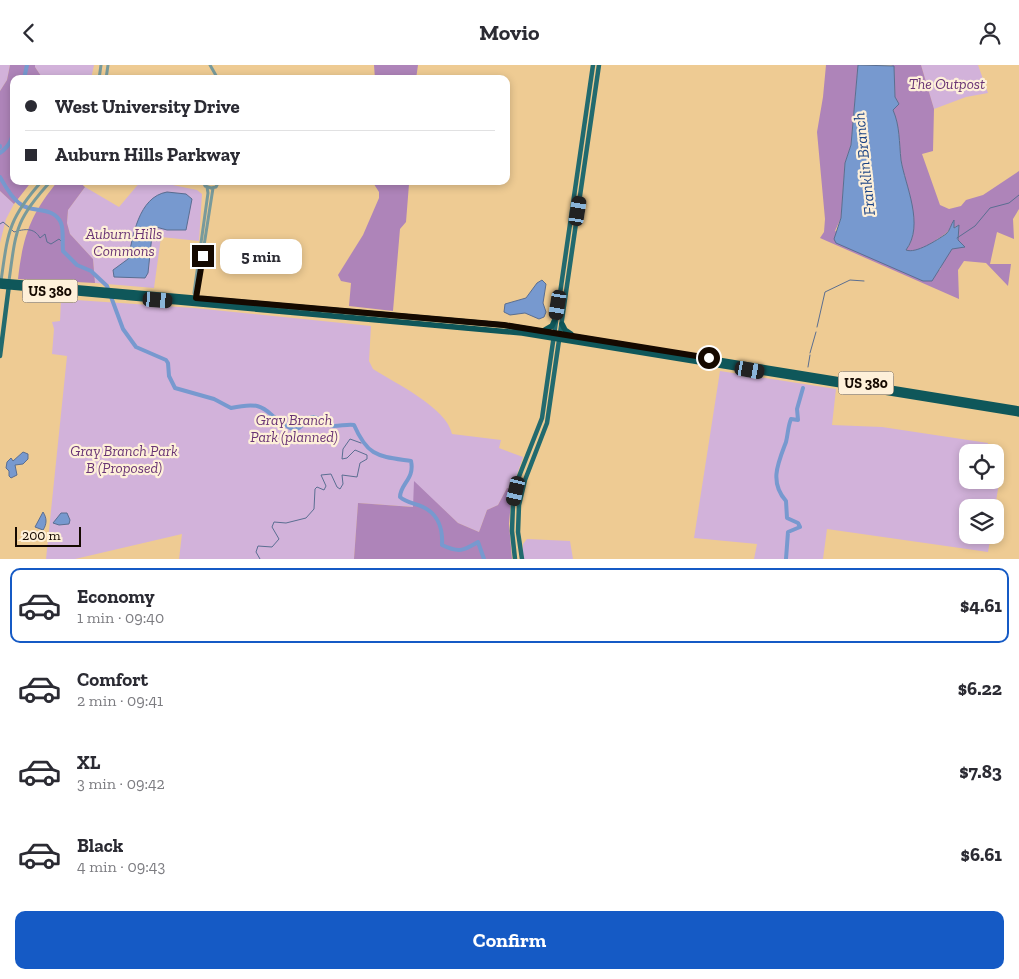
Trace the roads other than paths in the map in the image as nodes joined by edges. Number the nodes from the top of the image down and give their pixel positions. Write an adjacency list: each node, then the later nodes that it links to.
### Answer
1 (593, 65): 13 (main road)
2 (599, 65): 15 (main road)
3 (38, 185): 8 (street)
4 (48, 185): 9 (street)
5 (216, 185): 7 (street)
6 (207, 187): 7 (street); 11 (street)
7 (213, 188): 11 (street)
8 (0, 283): 9 (highway, US 380); 10 (main road)
9 (9, 284): 11 (highway, US 380); 20 (main road)
10 (0, 291)
11 (195, 300): 12 (highway, US 380); 14 (highway, US 380)
12 (409, 316): 14 (highway); 16 (highway, US 380)
13 (556, 317): 16 (highway); 17 (main road)
14 (365, 318): 17 (highway, US 380)
15 (562, 323): 17 (main road); 18 (highway)
16 (545, 331): 17 (highway, US 380)
17 (557, 335): 18 (highway, US 380); 19 (highway, US 380); 22 (main road); 23 (main road)
18 (572, 335): 19 (highway, US 380)
19 (612, 344): 24 (highway, US 380)
20 (1, 345): 21 (main road)
21 (0, 356)
22 (545, 394): 23 (main road); 28 (main road)
23 (552, 395): 29 (main road)
24 (932, 397): 25 (highway, US 380); 26 (highway, US 380)
25 (963, 405): 26 (highway); 27 (highway, US 380)
26 (1017, 408)
27 (1019, 415)
28 (532, 444): 29 (main road); 30 (main road)
29 (538, 446): 31 (main road)
30 (515, 559)
31 (522, 559)

